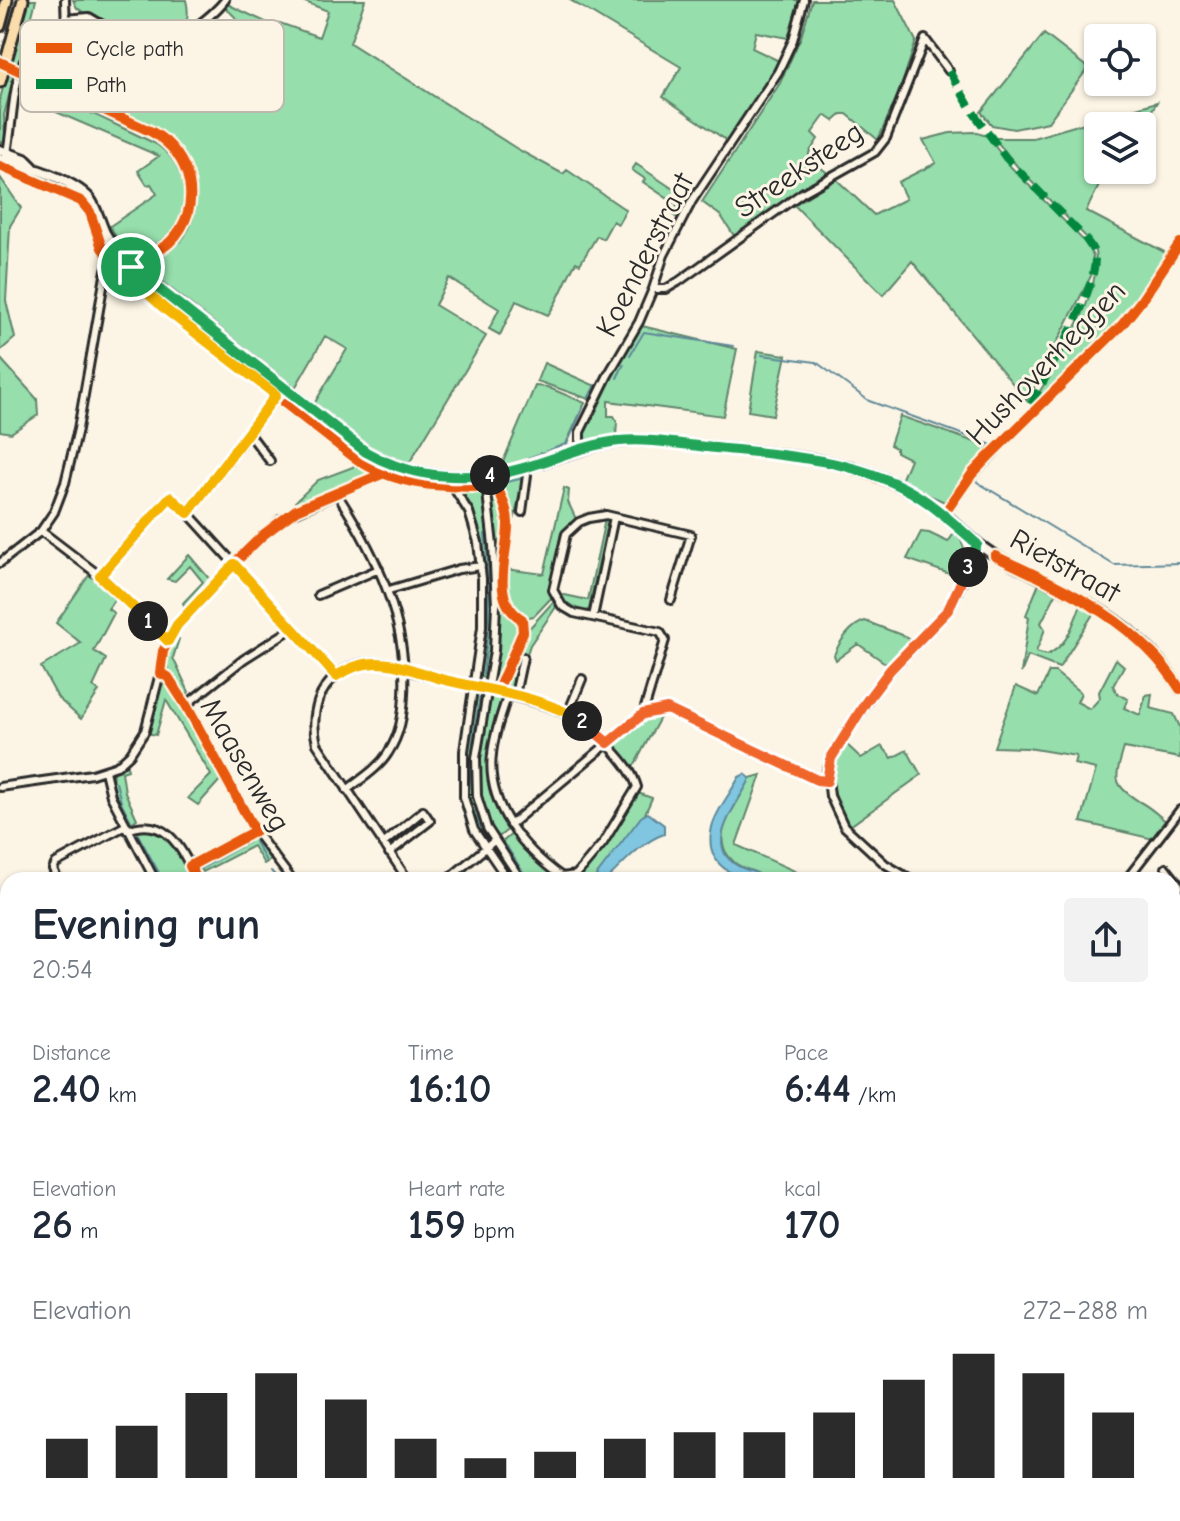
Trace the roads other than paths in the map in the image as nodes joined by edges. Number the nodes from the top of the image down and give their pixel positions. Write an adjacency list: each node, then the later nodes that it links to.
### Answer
1 (7, 0): 9 (main road)
2 (23, 0): 14 (main road)
3 (65, 0): 6 (street)
4 (225, 0): 8 (street)
5 (804, 0): 20 (street, Koenderstraat)
6 (65, 19): 7 (street)
7 (94, 20)
8 (204, 20)
9 (0, 26)
10 (0, 62): 12 (street, bridge)
11 (949, 71): 20 (street, Streeksteeg)
12 (20, 72)
13 (20, 79): 16 (street)
14 (0, 82)
15 (108, 112): 19 (street, bridge)
16 (3, 155): 18 (street, Rietstraat)
17 (1180, 243): 32 (street, Hushoverheggen)
18 (119, 253): 19 (street, Rietstraat); 34 (street)
19 (131, 267): 21 (street, Rietstraat)
20 (653, 289): 23 (street, Koenderstraat)
21 (283, 387): 22 (street); 25 (street, Rietstraat)
22 (248, 432): 24 (street); 31 (street)
23 (580, 448): 26 (street, Rietstraat); 32 (street, Rietstraat)
24 (270, 461)
25 (387, 464): 28 (street, Rietstraat); 29 (street)
26 (525, 467): 27 (street, Rietstraat); 30 (street)
27 (485, 475): 28 (street, Rietstraat); 54 (street)
28 (453, 478): 38 (street)
29 (337, 494): 37 (street); 39 (street)
30 (522, 512)
31 (188, 513): 37 (street); 40 (street)
32 (944, 514): 35 (street, Rietstraat)
33 (614, 517): 43 (street); 44 (street); 44 (street)
34 (41, 531): 36 (street); 40 (street)
35 (977, 544): 53 (street, Rietstraat); 82 (street)
36 (0, 563)
37 (234, 564): 45 (street); 46 (street)
38 (481, 566): 41 (street); 52 (street)
39 (379, 569): 41 (street); 42 (street)
40 (100, 576): 46 (street)
41 (389, 590): 48 (street)
42 (318, 595)
43 (671, 600)
44 (593, 617): 58 (street)
45 (293, 628): 50 (street); 56 (street)
46 (168, 641): 49 (street)
47 (523, 657): 55 (street)
48 (405, 669): 50 (street); 52 (street); 61 (street)
49 (160, 673): 56 (street, Maasenweg); 59 (street)
50 (336, 676): 61 (street)
51 (582, 679): 57 (street)
52 (473, 687): 54 (street); 68 (street)
53 (1180, 689)
54 (487, 691): 55 (street); 66 (street)
55 (511, 695): 57 (street); 63 (street)
56 (186, 705): 65 (street, Maasenweg)
57 (568, 713): 58 (street)
58 (608, 743): 63 (street); 81 (street)
59 (105, 771): 60 (street); 64 (street)
60 (0, 787)
61 (347, 790): 67 (street)
62 (1180, 810): 83 (street)
63 (510, 825): 80 (street)
64 (126, 828): 70 (street); 72 (street); 73 (street)
65 (255, 831): 70 (street); 75 (street, Maasenweg)
66 (494, 841): 68 (street); 79 (street)
67 (383, 844): 69 (street); 69 (street)
68 (484, 848): 77 (street); 78 (street)
69 (389, 853): 76 (street)
70 (190, 866): 74 (street)
71 (1166, 868): 84 (street)
72 (53, 872)
73 (151, 872)
74 (192, 872)
75 (286, 872)
76 (402, 872)
77 (456, 872)
78 (502, 872)
79 (515, 872)
80 (556, 872)
81 (580, 872)
82 (898, 872)
83 (1132, 872)
84 (1169, 872)

